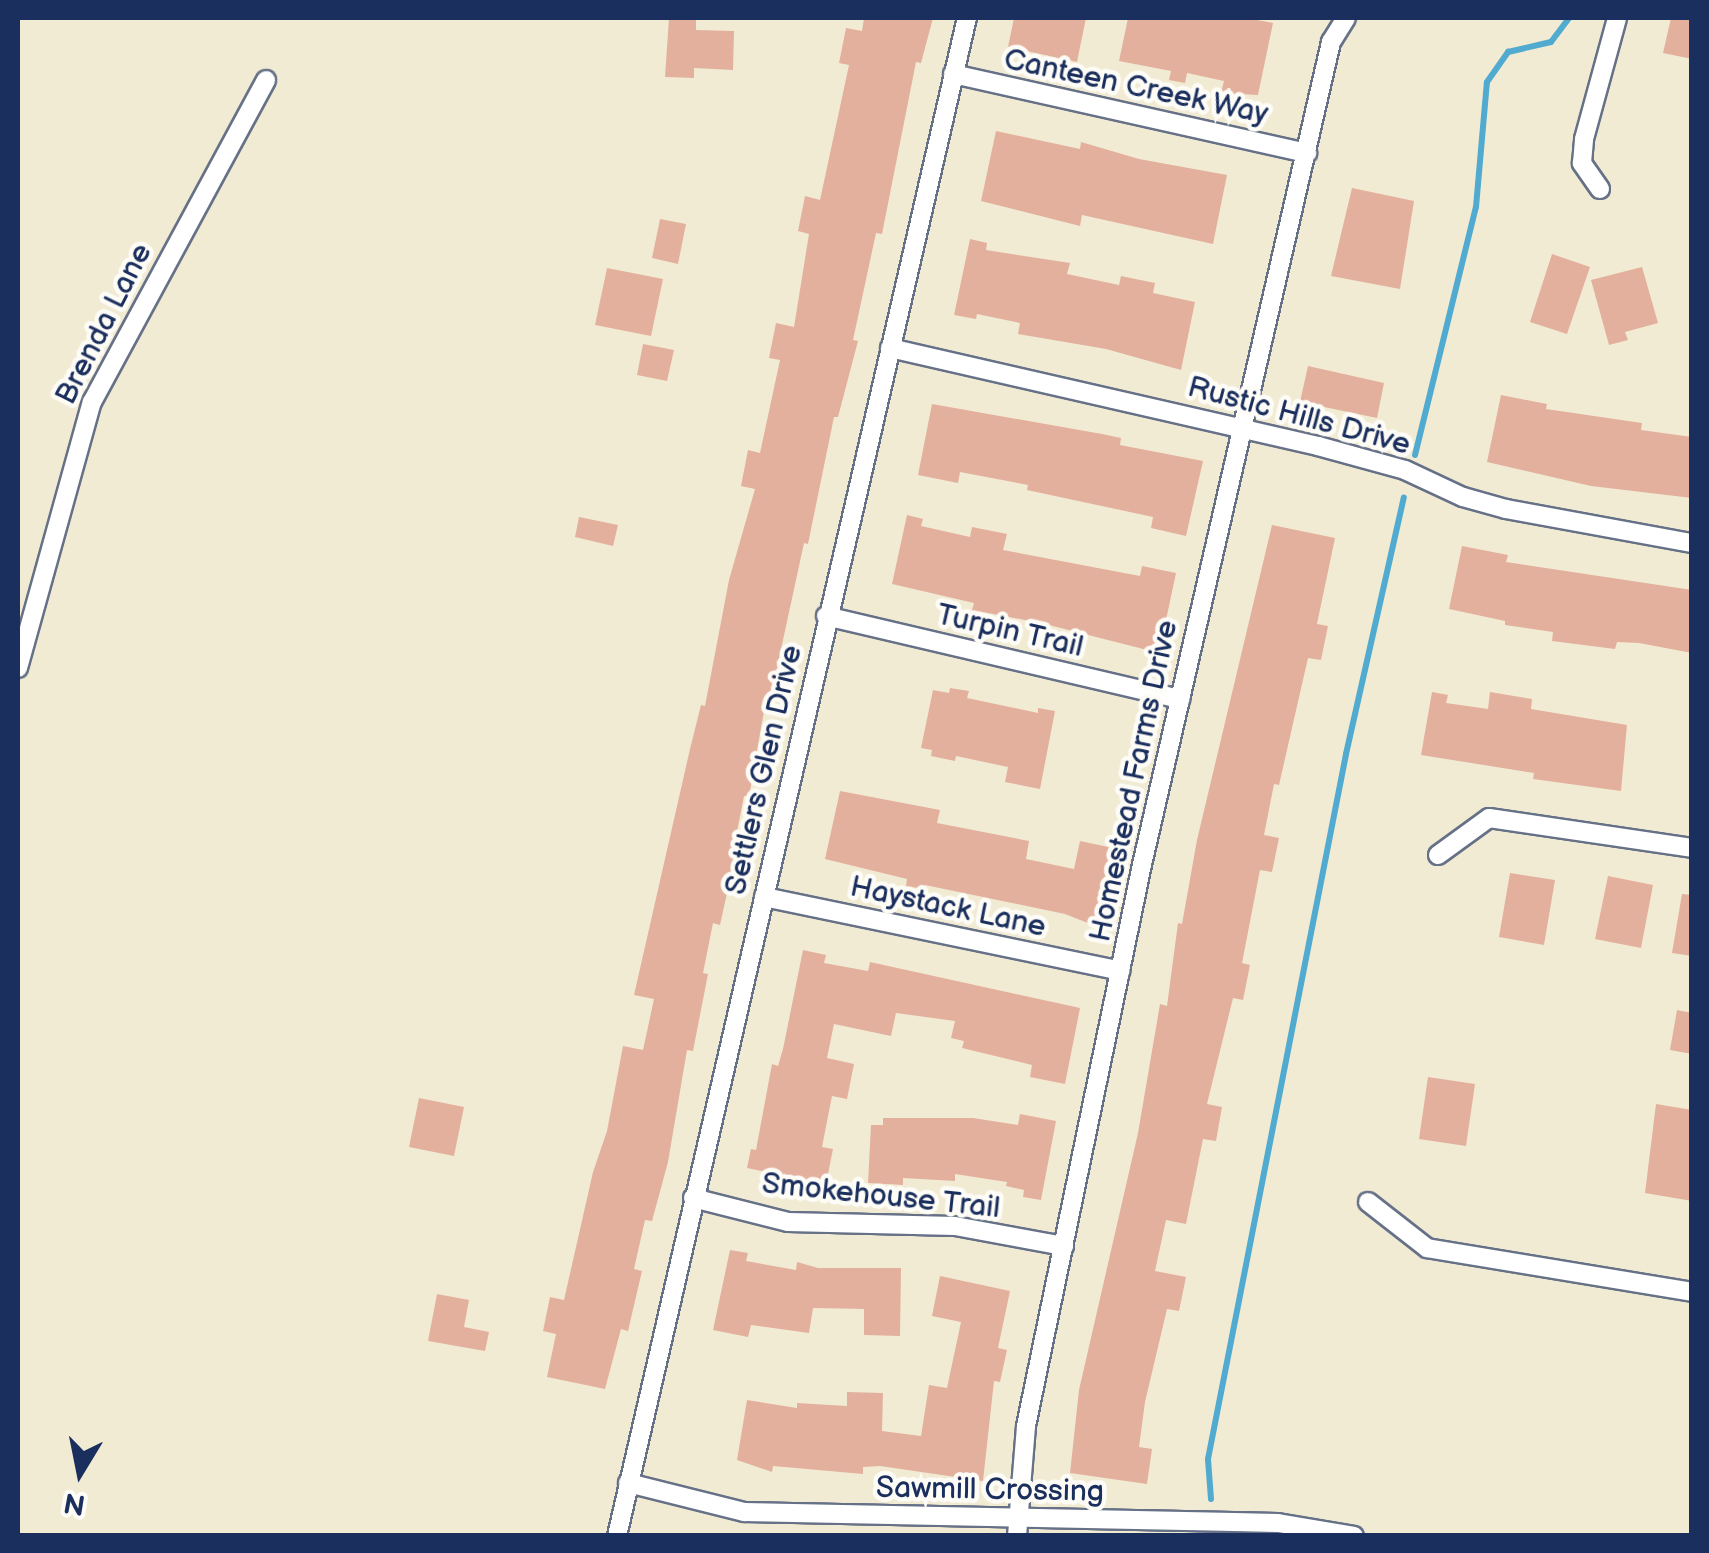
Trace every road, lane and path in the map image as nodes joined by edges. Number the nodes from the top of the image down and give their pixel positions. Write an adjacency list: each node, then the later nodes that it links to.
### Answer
1 (966, 18): 6 (street, Settlers Glen Drive)
2 (1326, 18): 5 (street, Homestead Farms Drive)
3 (1346, 18): 5 (street, Homestead Farms Drive)
4 (1617, 18): 9 (street)
5 (1331, 42): 8 (street, Homestead Farms Drive)
6 (953, 74): 8 (street, Canteen Creek Way); 10 (street, Settlers Glen Drive)
7 (266, 80): 14 (street, Brenda Lane)
8 (1307, 152): 11 (street, Homestead Farms Drive)
9 (1600, 189)
10 (890, 348): 11 (street, Rustic Hills Drive); 13 (street, Settlers Glen Drive)
11 (1242, 427): 12 (street, Rustic Hills Drive); 15 (street, Homestead Farms Drive)
12 (1692, 543)
13 (826, 616): 15 (street, Turpin Trail); 18 (street, Settlers Glen Drive)
14 (18, 668)
15 (1180, 699): 19 (street, Homestead Farms Drive)
16 (1692, 848): 17 (street)
17 (1438, 856)
18 (764, 897): 19 (street, Haystack Lane); 20 (street, Settlers Glen Drive)
19 (1120, 971): 22 (street, Homestead Farms Drive)
20 (692, 1198): 22 (street, Smokehouse Trail); 24 (street, Settlers Glen Drive)
21 (1368, 1202): 23 (street)
22 (1064, 1246): 25 (street, Homestead Farms Drive)
23 (1692, 1292)
24 (628, 1483): 25 (street, Sawmill Crossing); 26 (street, Settlers Glen Drive)
25 (1016, 1527): 27 (street, Sawmill Crossing)
26 (617, 1536)
27 (1354, 1536)

